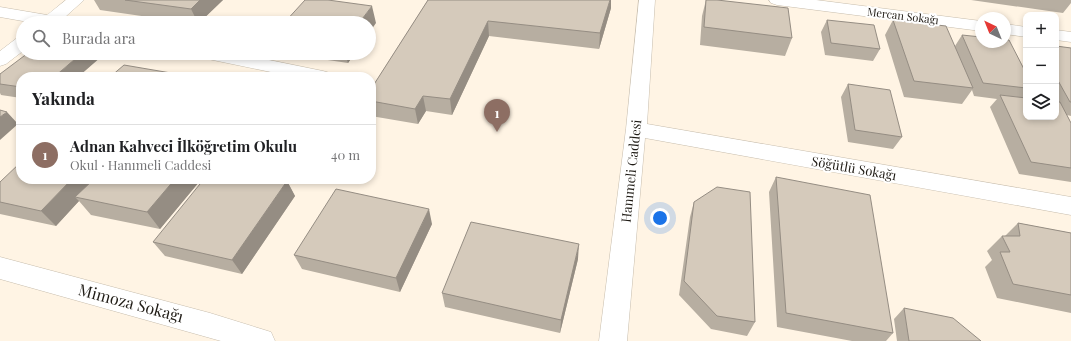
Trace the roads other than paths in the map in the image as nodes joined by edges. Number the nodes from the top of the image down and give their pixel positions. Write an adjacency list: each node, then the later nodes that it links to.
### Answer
1 (76, 0): 6 (street)
2 (647, 0): 16 (street, Hanımeli Caddesi)
3 (777, 0): 7 (street, Mercan Sokağı)
4 (0, 12): 5 (street)
5 (22, 16)
6 (60, 16)
7 (975, 25)
8 (1011, 30): 9 (street)
9 (1023, 32)
10 (1059, 36): 11 (street)
11 (1071, 37)
12 (16, 47): 13 (street)
13 (0, 60)
14 (242, 60): 15 (street)
15 (299, 72)
16 (636, 130): 17 (street, Söğütlü Sokağı); 20 (street, Hanımeli Caddesi)
17 (1071, 206)
18 (0, 268): 19 (street, Mimoza Sokağı)
19 (261, 341)
20 (613, 341)

